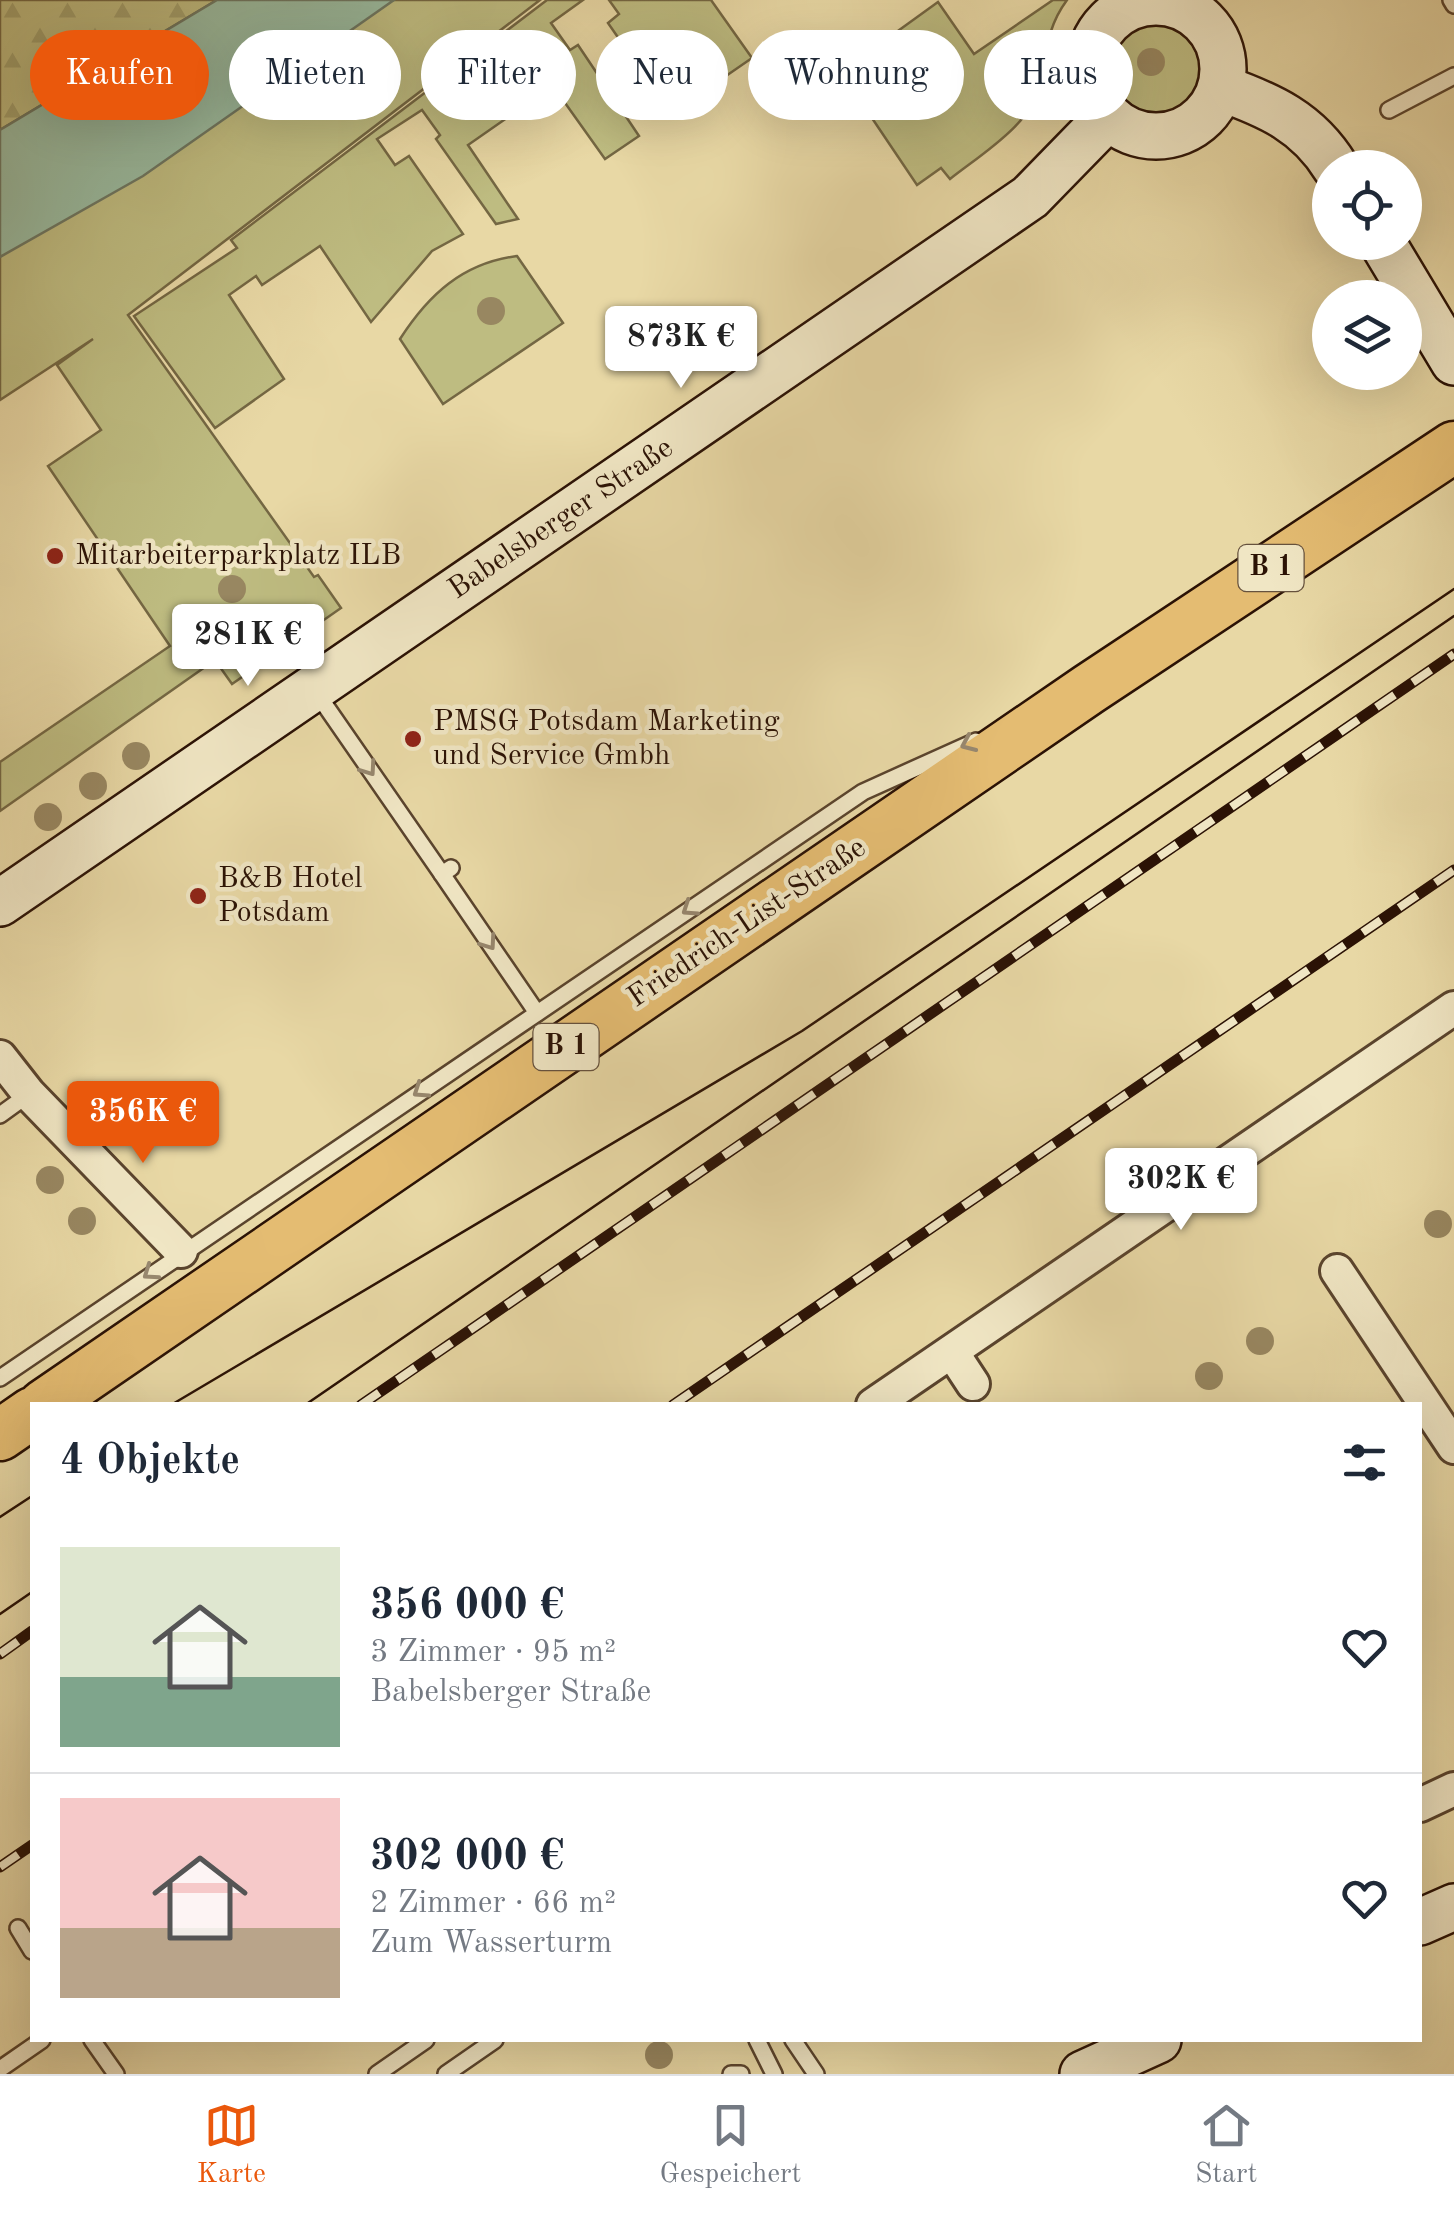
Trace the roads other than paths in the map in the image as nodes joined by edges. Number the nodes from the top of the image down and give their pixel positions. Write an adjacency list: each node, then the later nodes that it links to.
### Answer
1 (1134, 2): 2 (street); 4 (street)
2 (1101, 30)
3 (1454, 76): 5 (lane)
4 (1221, 88): 7 (street); 8 (street)
5 (1389, 110)
6 (1106, 120): 12 (street, Babelsberger Straße)
7 (1112, 120)
8 (1326, 150)
9 (1393, 260): 10 (street)
10 (1454, 362)
11 (1454, 447): 13 (main road, Friedrich-List-Straße / B 1)
12 (314, 689): 16 (street, Babelsberger Straße); 18 (lane, one-way to 18)
13 (1088, 689): 14 (lane); 27 (main road, Friedrich-List-Straße / B 1)
14 (1002, 729)
15 (984, 737): 18 (lane, one-way to 18)
16 (0, 903)
17 (1454, 1008): 24 (street)
18 (537, 1013): 22 (lane, one-way to 22)
19 (0, 1057): 20 (street)
20 (28, 1094): 21 (lane); 22 (street)
21 (0, 1115)
22 (182, 1252): 25 (lane, one-way to 25)
23 (1338, 1271): 31 (street)
24 (952, 1352): 26 (street); 28 (street)
25 (0, 1378)
26 (973, 1384)
27 (48, 1402)
28 (877, 1402)
29 (30, 1414): 30 (main road)
30 (0, 1435)
31 (1454, 1447)
32 (1454, 1789): 33 (street)
33 (1422, 1804)
34 (1454, 1907): 35 (street)
35 (1422, 1921)
36 (18, 1928): 37 (lane)
37 (30, 1948)
38 (39, 2042): 45 (lane)
39 (93, 2042): 46 (lane)
40 (423, 2042): 47 (lane)
41 (492, 2042): 48 (lane)
42 (758, 2042): 51 (lane)
43 (794, 2042): 52 (lane)
44 (1154, 2042): 53 (street)
45 (0, 2069)
46 (116, 2074)
47 (377, 2074)
48 (446, 2074)
49 (732, 2074): 50 (lane)
50 (741, 2074)
51 (774, 2074)
52 (816, 2074)
53 (1084, 2074)

